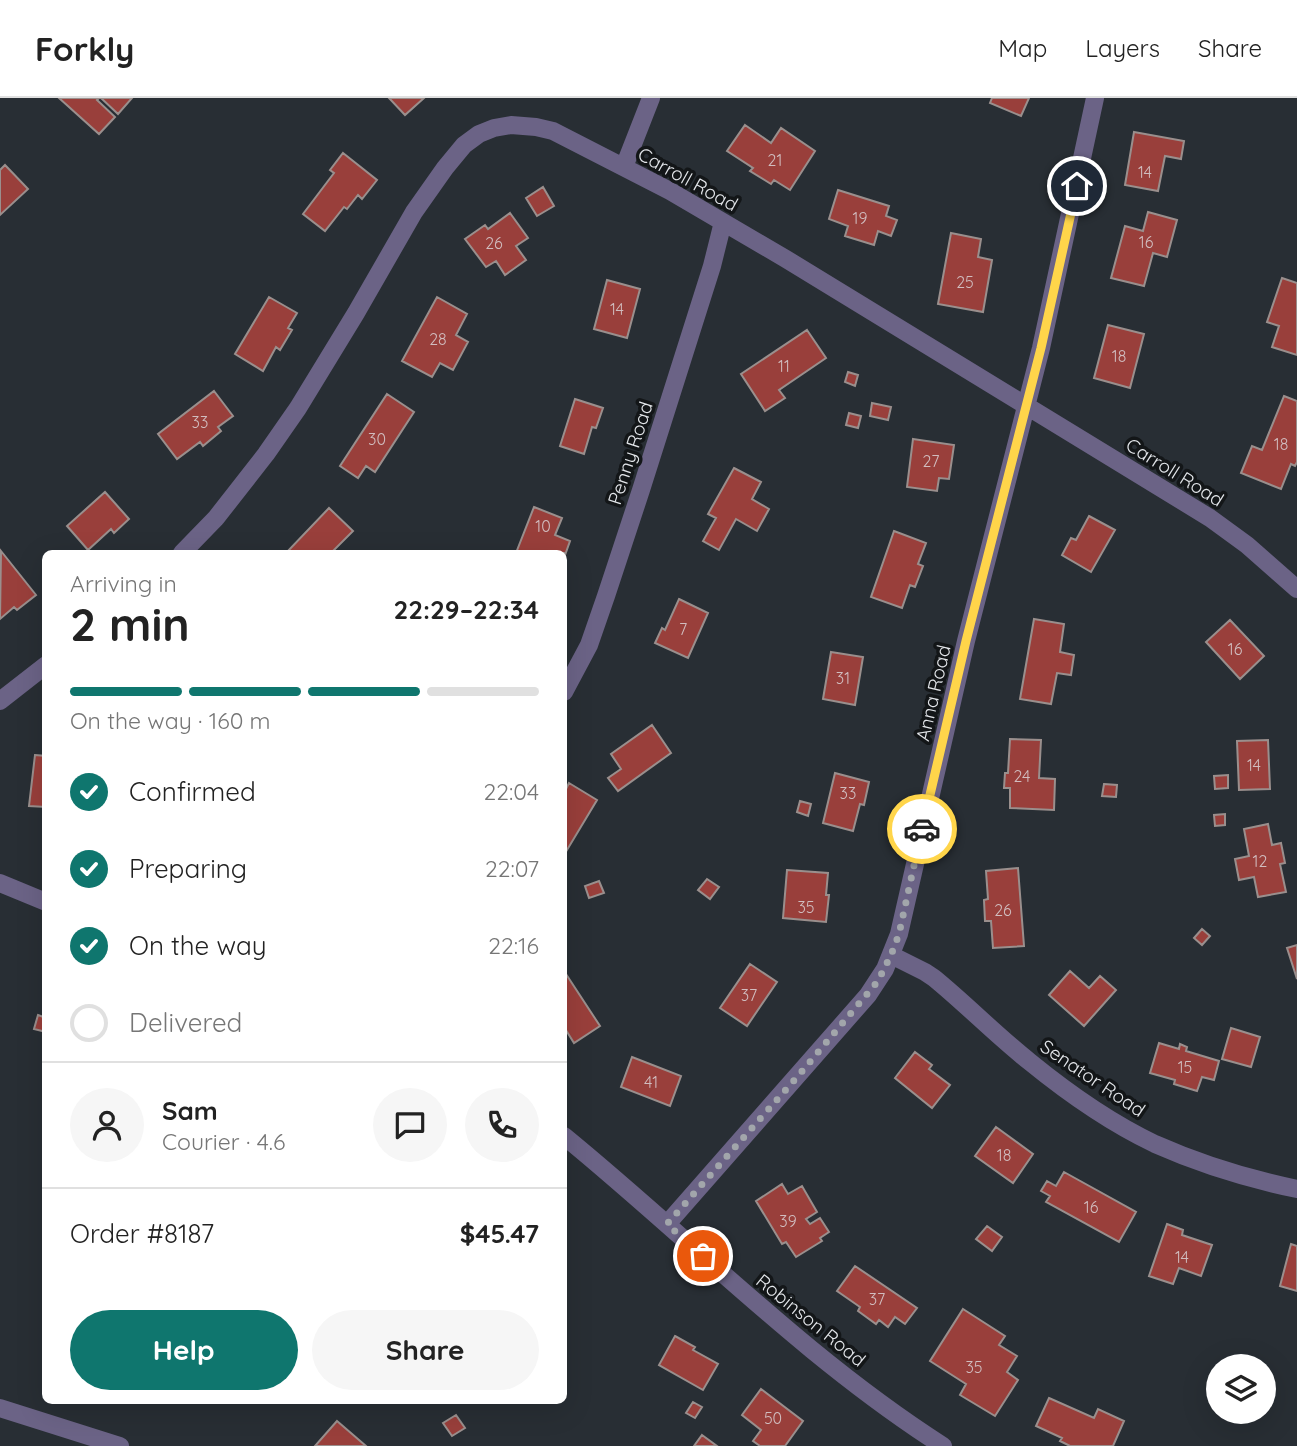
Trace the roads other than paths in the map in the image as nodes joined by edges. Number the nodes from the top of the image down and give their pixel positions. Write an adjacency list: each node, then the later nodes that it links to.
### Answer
1 (651, 98): 3 (street)
2 (1095, 98): 5 (street, Anna Road)
3 (624, 167): 4 (street, Carroll Road); 6 (street, Carroll Road)
4 (723, 222): 5 (street, Carroll Road); 9 (street, Penny Road)
5 (1027, 405): 7 (street, Carroll Road); 13 (street, Anna Road)
6 (185, 550)
7 (1297, 589)
8 (42, 668): 10 (street)
9 (567, 686)
10 (0, 701)
11 (0, 883): 12 (street)
12 (42, 900)
13 (891, 955): 15 (street, Senator Road); 16 (street, Anna Road)
14 (567, 1139): 16 (street, Robinson Road)
15 (1297, 1189)
16 (667, 1224): 19 (street, Robinson Road)
17 (0, 1408): 18 (street)
18 (120, 1446)
19 (943, 1446)

